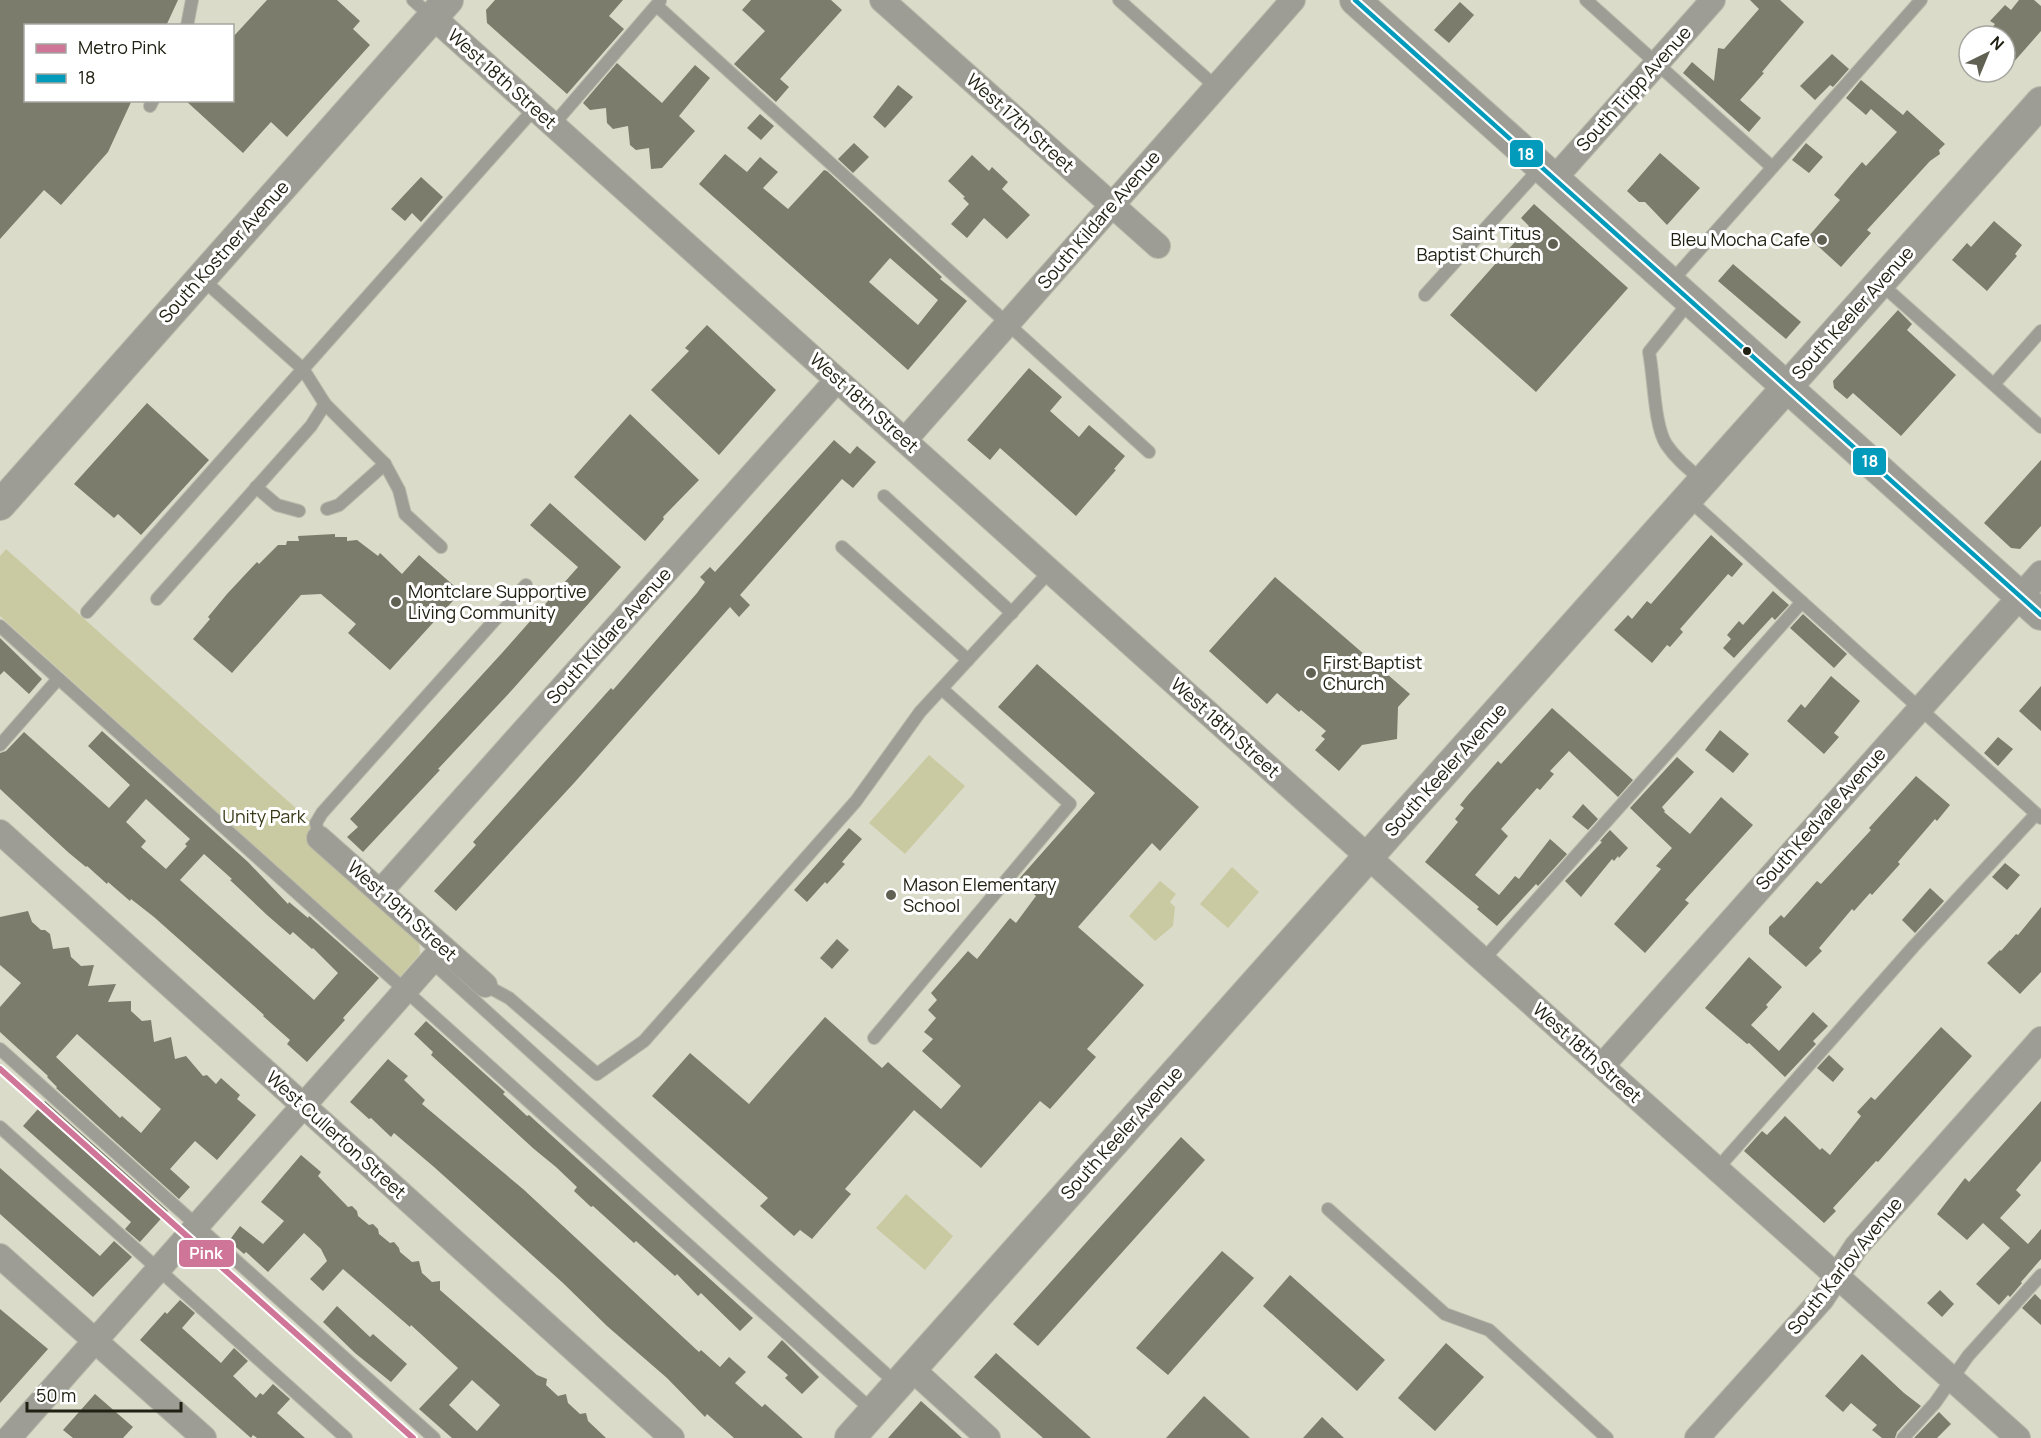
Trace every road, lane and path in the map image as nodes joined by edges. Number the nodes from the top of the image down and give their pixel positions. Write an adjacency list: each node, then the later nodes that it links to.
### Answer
1 (192, 0): 11 (lane)
2 (882, 0): 19 (street, West 17th Street)
3 (1119, 0): 13 (lane)
4 (1293, 0): 13 (street, South Kildare Avenue)
5 (1355, 0): 18 (street)
6 (1586, 0): 12 (lane)
7 (1713, 0): 12 (street, South Tripp Avenue)
8 (1921, 0): 17 (lane)
9 (659, 3): 16 (lane); 25 (lane)
10 (432, 6): 15 (street, West 18th Street); 21 (street, South Kostner Avenue)
11 (188, 24)
12 (1657, 63): 17 (lane); 18 (street, South Tripp Avenue)
13 (1216, 87): 19 (street, South Kildare Avenue)
14 (2041, 102): 22 (street, South Keeler Avenue)
15 (535, 108): 16 (street, West 18th Street); 27 (lane)
16 (553, 125): 28 (street, West 18th Street)
17 (1772, 167): 23 (lane)
18 (1547, 173): 23 (street); 24 (lane)
19 (1112, 205): 20 (street, West 17th Street); 25 (street, South Kildare Avenue)
20 (1158, 246)
21 (201, 278): 27 (lane); 39 (street, South Kostner Avenue)
22 (1880, 282): 29 (lane); 30 (street, South Keeler Avenue)
23 (1680, 292): 30 (street); 37 (lane)
24 (1425, 295)
25 (1007, 324): 33 (street, South Kildare Avenue); 34 (lane)
26 (2041, 331): 29 (lane)
27 (303, 369): 31 (lane); 50 (lane)
28 (837, 380): 33 (street, West 18th Street); 62 (street, South Kildare Avenue)
29 (1994, 384): 32 (lane)
30 (1787, 388): 37 (street, South Keeler Avenue); 49 (street)
31 (325, 404): 35 (lane); 36 (lane)
32 (2041, 427)
33 (905, 440): 44 (street, West 18th Street)
34 (1149, 452)
35 (385, 464): 40 (lane); 42 (lane)
36 (256, 488): 41 (lane); 47 (lane)
37 (1695, 490): 48 (lane); 61 (street, South Keeler Avenue)
38 (884, 496): 51 (lane)
39 (0, 505)
40 (327, 509)
41 (299, 511)
42 (441, 547)
43 (842, 547): 53 (lane)
44 (1050, 571): 51 (lane); 61 (street, West 18th Street)
45 (2041, 573): 49 (street, South Kedvale Avenue)
46 (526, 585): 60 (lane)
47 (157, 599)
48 (1802, 602): 56 (lane); 64 (lane)
49 (2031, 605): 56 (street, South Kedvale Avenue)
50 (87, 612)
51 (1012, 613): 53 (lane)
52 (0, 626): 54 (lane)
53 (968, 660): 55 (lane)
54 (58, 679): 57 (lane); 66 (lane)
55 (942, 689): 65 (lane); 67 (lane)
56 (1920, 709): 58 (lane); 70 (street, South Kedvale Avenue)
57 (0, 745)
58 (2039, 816): 73 (lane)
59 (0, 832): 71 (street, West Cullerton Street)
60 (319, 838): 62 (street, West 19th Street)
61 (1369, 856): 64 (street, West 18th Street); 81 (street, South Keeler Avenue)
62 (380, 892): 63 (street, West 19th Street)
63 (437, 955): 65 (street, West 19th Street); 66 (street); 81 (lane)
64 (1483, 960): 70 (street, West 18th Street)
65 (484, 985)
66 (406, 992): 71 (street); 83 (lane)
67 (874, 1038)
68 (2041, 1039): 79 (street, South Karlov Avenue)
69 (0, 1049): 75 (lane)
70 (1602, 1066): 73 (street, West 18th Street)
71 (304, 1106): 75 (street); 89 (street, West Cullerton Street)
72 (0, 1127): 77 (lane)
73 (1717, 1169): 79 (street, West 18th Street)
74 (1328, 1209): 84 (lane)
75 (198, 1226): 77 (street); 88 (lane)
76 (0, 1256): 80 (street)
77 (159, 1269): 80 (street); 87 (lane)
78 (2041, 1275): 82 (lane)
79 (1837, 1276): 82 (street, West 18th Street); 92 (street, South Karlov Avenue)
80 (95, 1341): 85 (street); 86 (street)
81 (905, 1377): 83 (street, South Keeler Avenue); 91 (street)
82 (1952, 1378): 93 (lane); 94 (street, West 18th Street)
83 (874, 1412): 90 (street, South Keeler Avenue)
84 (1605, 1437)
85 (9, 1438)
86 (204, 1438)
87 (346, 1438)
88 (434, 1438)
89 (672, 1438)
90 (850, 1438)
91 (988, 1438)
92 (1697, 1438)
93 (1903, 1438)
94 (2018, 1438)

